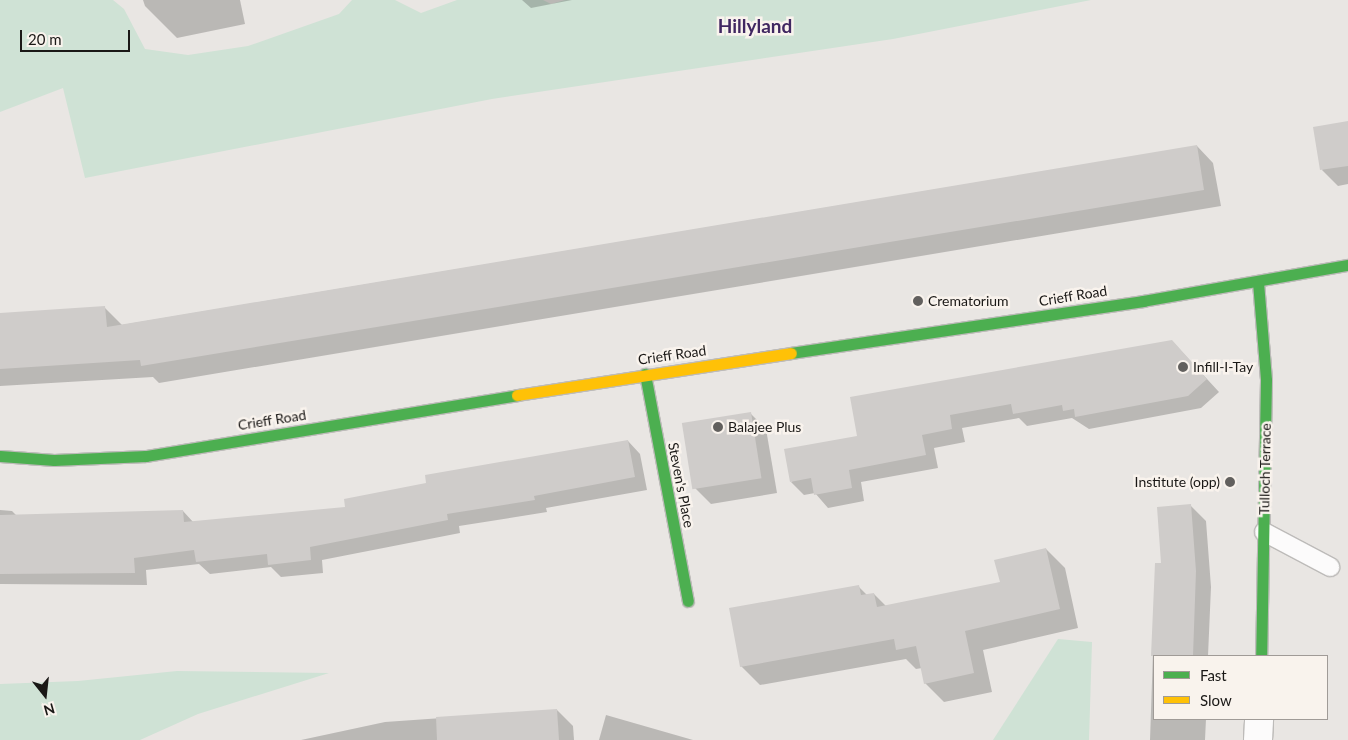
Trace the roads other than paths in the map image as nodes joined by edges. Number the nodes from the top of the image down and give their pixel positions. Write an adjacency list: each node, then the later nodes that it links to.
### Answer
1 (1348, 265): 2 (main road, Crieff Road)
2 (1258, 282): 3 (main road, Crieff Road); 5 (main road, Tulloch Terrace)
3 (645, 374): 4 (main road, Crieff Road); 7 (main road, Steven's Place)
4 (0, 456)
5 (1264, 532): 6 (lane); 8 (main road, Tulloch Terrace)
6 (1330, 567)
7 (688, 601)
8 (1261, 655)
9 (1259, 720): 10 (street)
10 (1258, 740)

